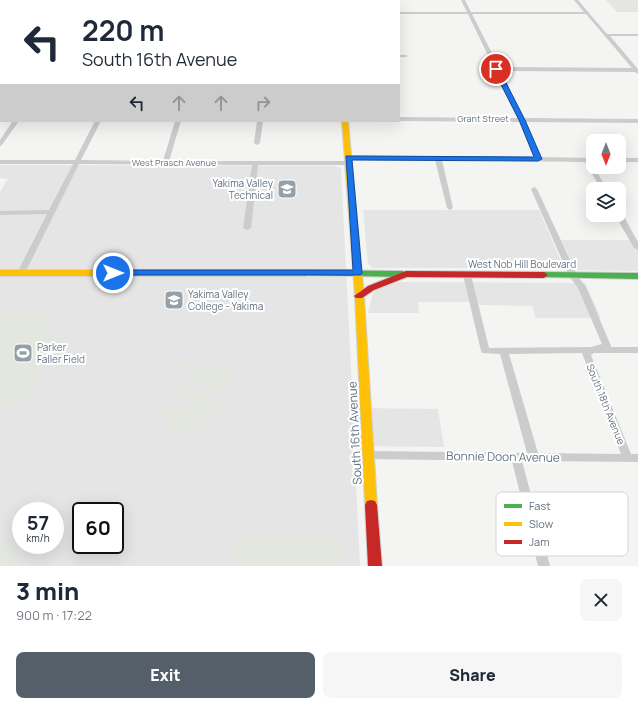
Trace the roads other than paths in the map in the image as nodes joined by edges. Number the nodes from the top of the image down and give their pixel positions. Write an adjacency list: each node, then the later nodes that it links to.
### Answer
1 (463, 0): 4 (street)
2 (576, 0): 5 (street)
3 (400, 13): 4 (street)
4 (469, 13): 5 (street); 10 (street)
5 (587, 13): 6 (street)
6 (607, 35): 7 (street); 11 (street)
7 (638, 35)
8 (400, 56): 9 (street)
9 (406, 56)
10 (496, 69): 11 (street); 13 (street)
11 (637, 71)
12 (400, 119): 13 (street, Grant Street)
13 (522, 120): 14 (street, Grant Street); 23 (street)
14 (638, 121)
15 (15, 122): 21 (street)
16 (98, 122): 29 (street)
17 (178, 122): 30 (street)
18 (260, 122): 20 (street)
19 (345, 122): 24 (main road, South 16th Avenue)
20 (257, 143)
21 (0, 144)
22 (438, 158): 23 (street, West Prasch Avenue); 24 (street, West Prasch Avenue); 33 (street)
23 (538, 159): 25 (street, West Prasch Avenue)
24 (348, 160): 31 (street, West Prasch Avenue); 41 (main road, South 16th Avenue)
25 (586, 160)
26 (626, 160): 27 (street)
27 (638, 160)
28 (0, 162): 29 (street, West Prasch Avenue)
29 (77, 163): 30 (street, West Prasch Avenue); 35 (street)
30 (165, 163): 31 (street, West Prasch Avenue)
31 (255, 163): 37 (street)
32 (534, 189): 44 (street, South 18th Avenue)
33 (450, 208)
34 (0, 212): 35 (street)
35 (51, 212): 40 (street)
36 (623, 222): 38 (street)
37 (247, 228)
38 (638, 248)
39 (0, 273): 40 (main road, West Nob Hill Boulevard)
40 (21, 273): 41 (main road, West Nob Hill Boulevard)
41 (358, 273): 42 (main road, West Nob Hill Boulevard); 46 (main road, South 16th Avenue)
42 (405, 274): 43 (main road, West Nob Hill Boulevard); 46 (main road)
43 (467, 275): 44 (main road, West Nob Hill Boulevard); 49 (street)
44 (572, 276): 45 (main road, West Nob Hill Boulevard); 47 (street, South 18th Avenue)
45 (638, 276)
46 (359, 297): 50 (main road, South 16th Avenue)
47 (595, 350): 48 (street); 49 (street); 53 (street, South 18th Avenue)
48 (638, 350)
49 (504, 351): 52 (street)
50 (368, 455): 51 (street, Bonnie Doon Avenue); 56 (main road, South 16th Avenue)
51 (516, 457): 52 (street, Bonnie Doon Avenue); 54 (street)
52 (534, 458): 53 (street, Bonnie Doon Avenue)
53 (633, 458)
54 (525, 492)
55 (541, 556): 57 (street)
56 (375, 566)
57 (544, 566)

